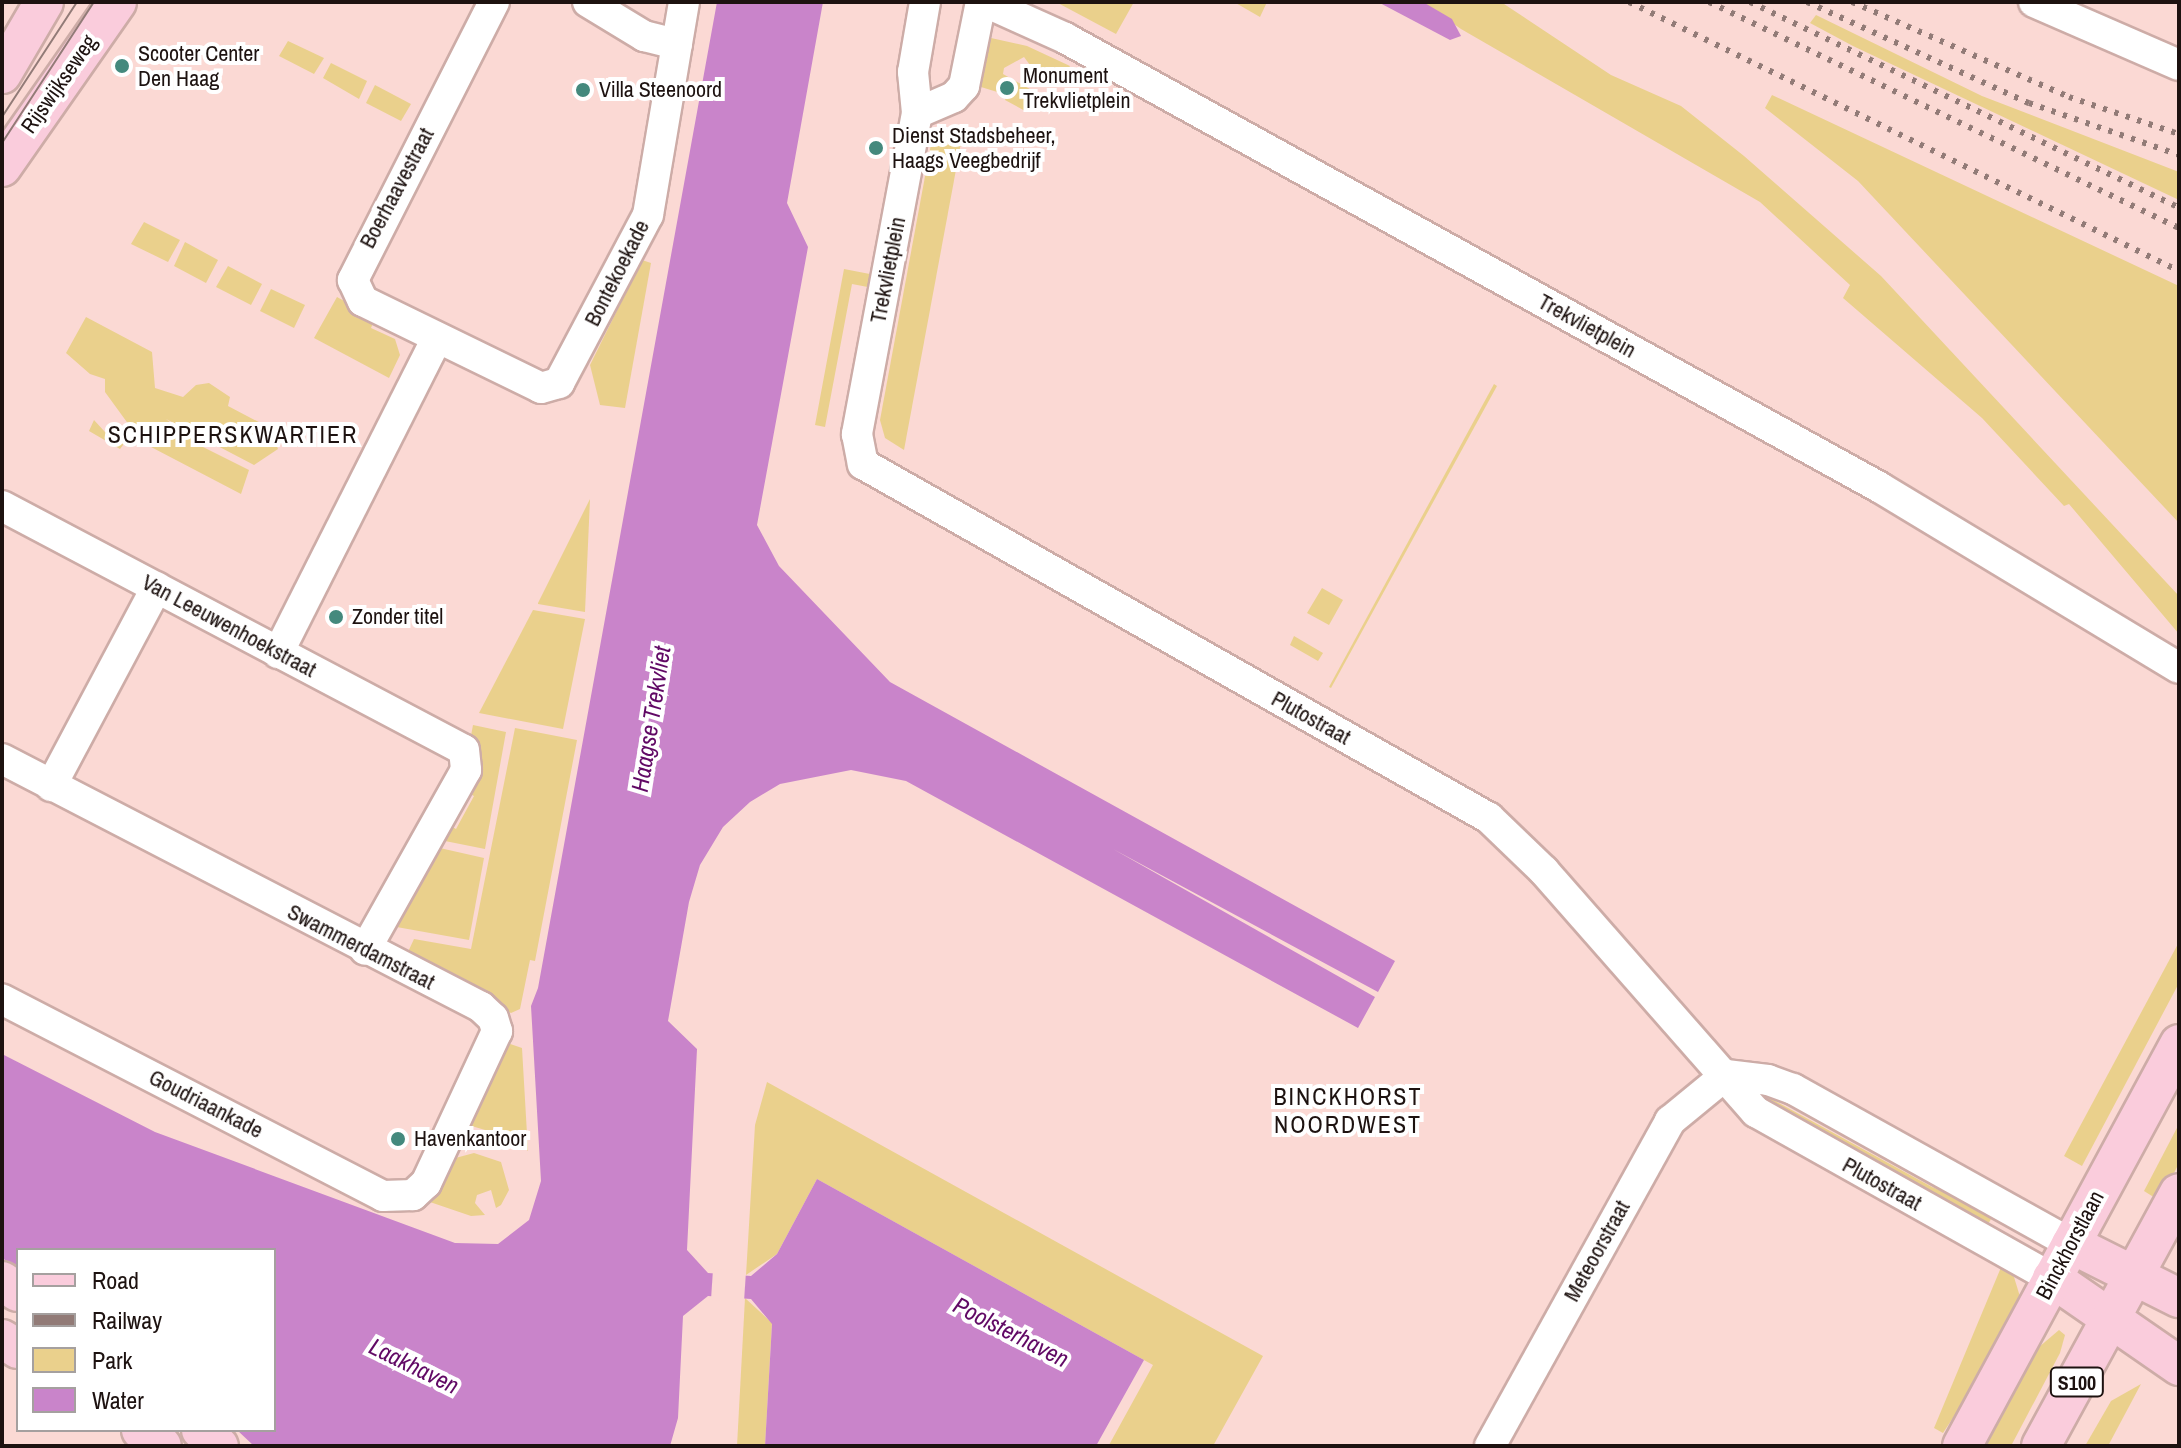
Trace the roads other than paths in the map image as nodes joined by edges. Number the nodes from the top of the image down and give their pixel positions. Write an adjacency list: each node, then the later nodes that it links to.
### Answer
1 (44, 2): 11 (main road)
2 (117, 2): 13 (main road, Rijswijkseweg)
3 (494, 2): 14 (street, Boerhaavestraat)
4 (588, 2): 9 (street)
5 (684, 2): 9 (street, Bontekoekade)
6 (925, 2): 12 (street, Trekvlietplein)
7 (983, 2): 12 (street, Trekvlietplein); 20 (street, Trekvlietplein)
8 (2034, 2): 10 (street)
9 (677, 44): 15 (street, Bontekoekade)
10 (2179, 65)
11 (2, 74)
12 (917, 113): 16 (street, Trekvlietplein)
13 (2, 167)
14 (437, 338): 15 (street, Boerhaavestraat); 19 (street)
15 (548, 388)
16 (858, 426): 26 (street, Plutostraat)
17 (2, 506): 18 (street, Van Leeuwenhoekstraat)
18 (157, 587): 19 (street, Van Leeuwenhoekstraat); 22 (street)
19 (278, 653): 23 (street, Van Leeuwenhoekstraat)
20 (2179, 668)
21 (2, 759): 22 (street, Swammerdamstraat)
22 (51, 786): 23 (street, Swammerdamstraat)
23 (365, 950): 28 (street, Swammerdamstraat)
24 (2, 999): 28 (street, Goudriaankade)
25 (2179, 1044): 29 (main road, Binckhorstlaan)
26 (1726, 1075): 29 (street, Plutostraat); 31 (street, Plutostraat); 39 (street, Meteoorstraat)
27 (2179, 1193): 30 (main road, S100)
28 (413, 1195)
29 (2071, 1244): 30 (main road); 31 (main road, Binckhorstlaan)
30 (2135, 1275): 32 (main road); 33 (main road, S100)
31 (2052, 1278): 33 (main road); 40 (main road, Binckhorstlaan)
32 (2179, 1298)
33 (2111, 1319): 34 (main road); 41 (main road, S100)
34 (2179, 1366)
35 (144, 1432): 37 (main road)
36 (203, 1432): 38 (main road)
37 (162, 1446)
38 (219, 1446)
39 (1490, 1446)
40 (1962, 1446)
41 (2041, 1446)

